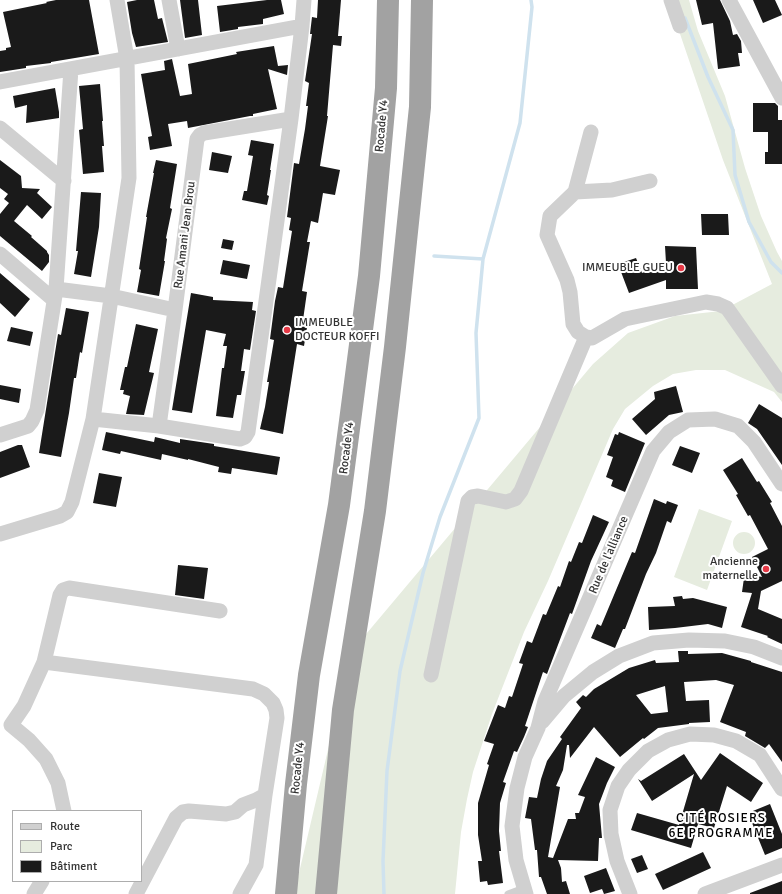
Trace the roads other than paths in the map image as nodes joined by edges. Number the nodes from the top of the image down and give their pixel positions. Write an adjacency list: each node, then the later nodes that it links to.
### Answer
1 (117, 0): 11 (street)
2 (169, 0): 10 (street)
3 (304, 0): 8 (street)
4 (388, 0): 46 (highway, Rocade Y4)
5 (422, 0): 47 (highway)
6 (671, 0): 9 (street)
7 (729, 0): 14 (street)
8 (302, 26): 10 (street); 15 (street)
9 (680, 26)
10 (178, 49): 11 (street)
11 (127, 59): 12 (street); 23 (street)
12 (72, 69): 13 (street); 18 (street)
13 (0, 82)
14 (782, 98)
15 (291, 119): 24 (street, Rue Amani Jean Brou); 28 (street)
16 (0, 128): 18 (street)
17 (591, 132): 20 (street)
18 (64, 181): 22 (street)
19 (650, 181): 20 (street)
20 (575, 192): 25 (street)
21 (0, 254): 22 (street)
22 (55, 295): 23 (street); 29 (street)
23 (111, 296): 24 (street); 27 (street)
24 (175, 310): 28 (street, Rue Amani Jean Brou)
25 (586, 337): 26 (street); 35 (street)
26 (782, 386)
27 (93, 419): 28 (street); 31 (street)
28 (159, 426)
29 (0, 435)
30 (782, 484): 37 (street, Rue de l'alliance)
31 (0, 534)
32 (220, 612): 34 (street)
33 (782, 658): 37 (street)
34 (44, 662): 36 (street); 39 (street)
35 (431, 675)
36 (6, 723): 40 (street)
37 (538, 728): 42 (street)
38 (782, 790): 49 (street)
39 (265, 795): 44 (street); 45 (street)
40 (64, 810)
41 (782, 865): 43 (street)
42 (525, 891): 48 (lane)
43 (724, 891): 50 (street)
44 (136, 894)
45 (240, 894)
46 (286, 894)
47 (326, 894)
48 (508, 894)
49 (630, 894)
50 (705, 894)

